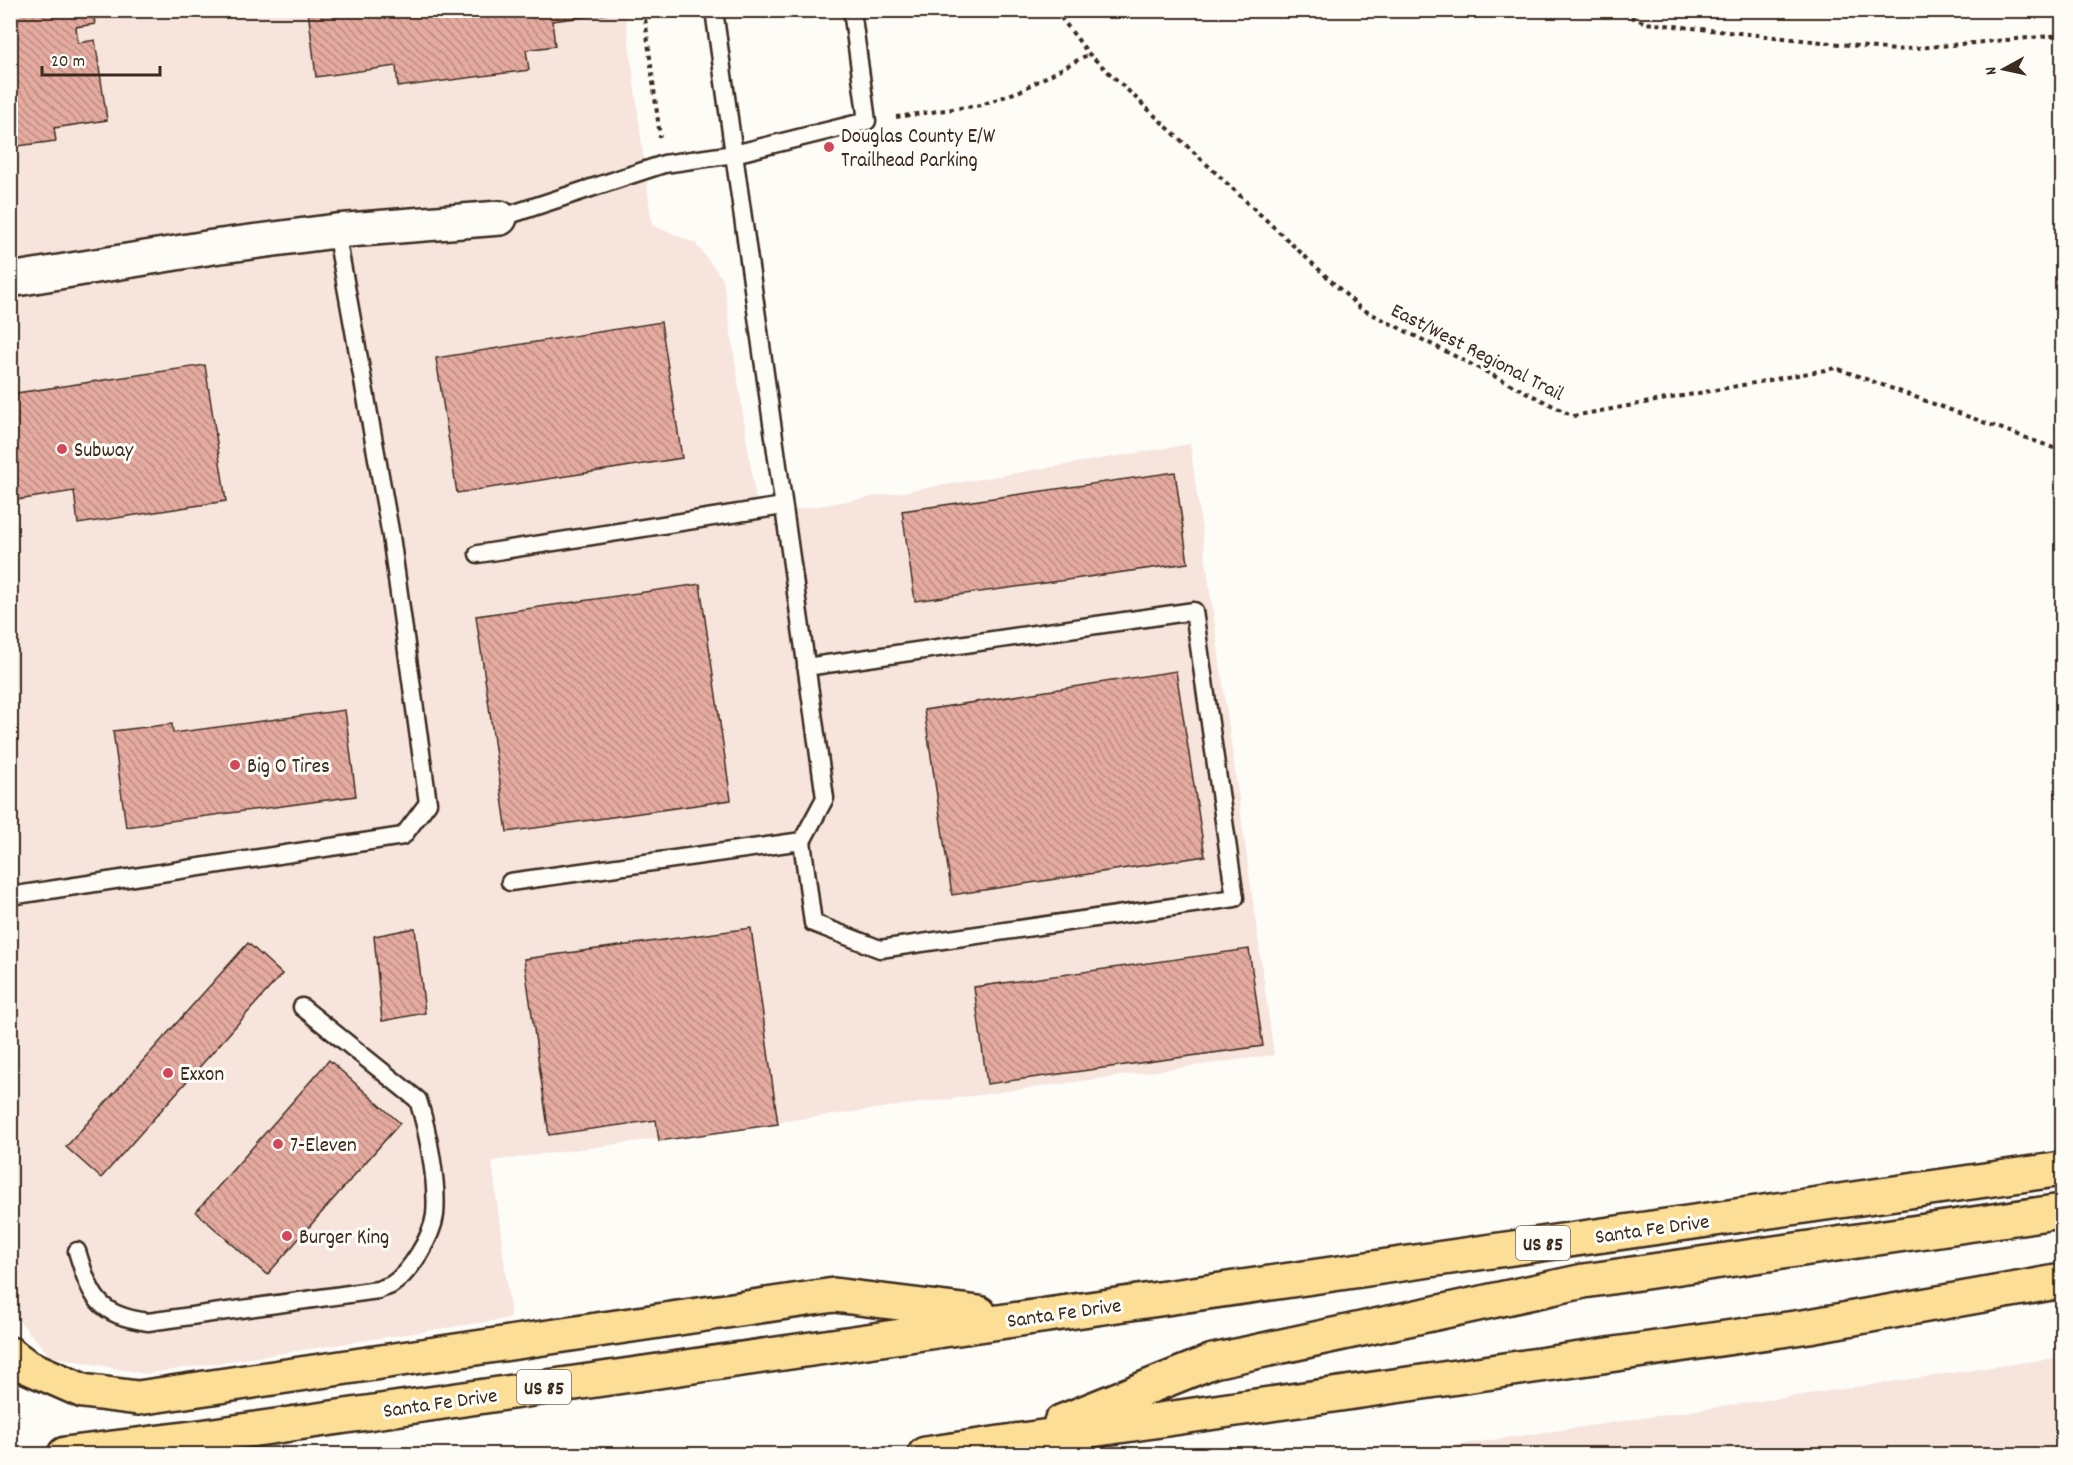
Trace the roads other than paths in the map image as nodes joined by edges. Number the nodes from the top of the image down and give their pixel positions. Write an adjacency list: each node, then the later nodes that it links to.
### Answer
1 (714, 10): 3 (lane)
2 (852, 10): 3 (lane)
3 (734, 154): 4 (lane); 7 (lane)
4 (500, 218): 5 (street)
5 (336, 231): 6 (street); 12 (lane)
6 (10, 280)
7 (783, 506): 8 (lane); 9 (lane)
8 (478, 554)
9 (806, 667): 10 (lane); 10 (lane)
10 (802, 841): 11 (lane)
11 (510, 882)
12 (10, 896)
13 (302, 1007): 16 (lane)
14 (2062, 1168): 18 (highway, Santa Fe Drive / US 85)
15 (2062, 1211): 20 (highway)
16 (77, 1251)
17 (2062, 1281): 20 (highway)
18 (1023, 1318): 19 (highway); 21 (highway, Santa Fe Drive / US 85)
19 (10, 1354)
20 (1012, 1442): 22 (highway)
21 (64, 1455)
22 (925, 1455)

